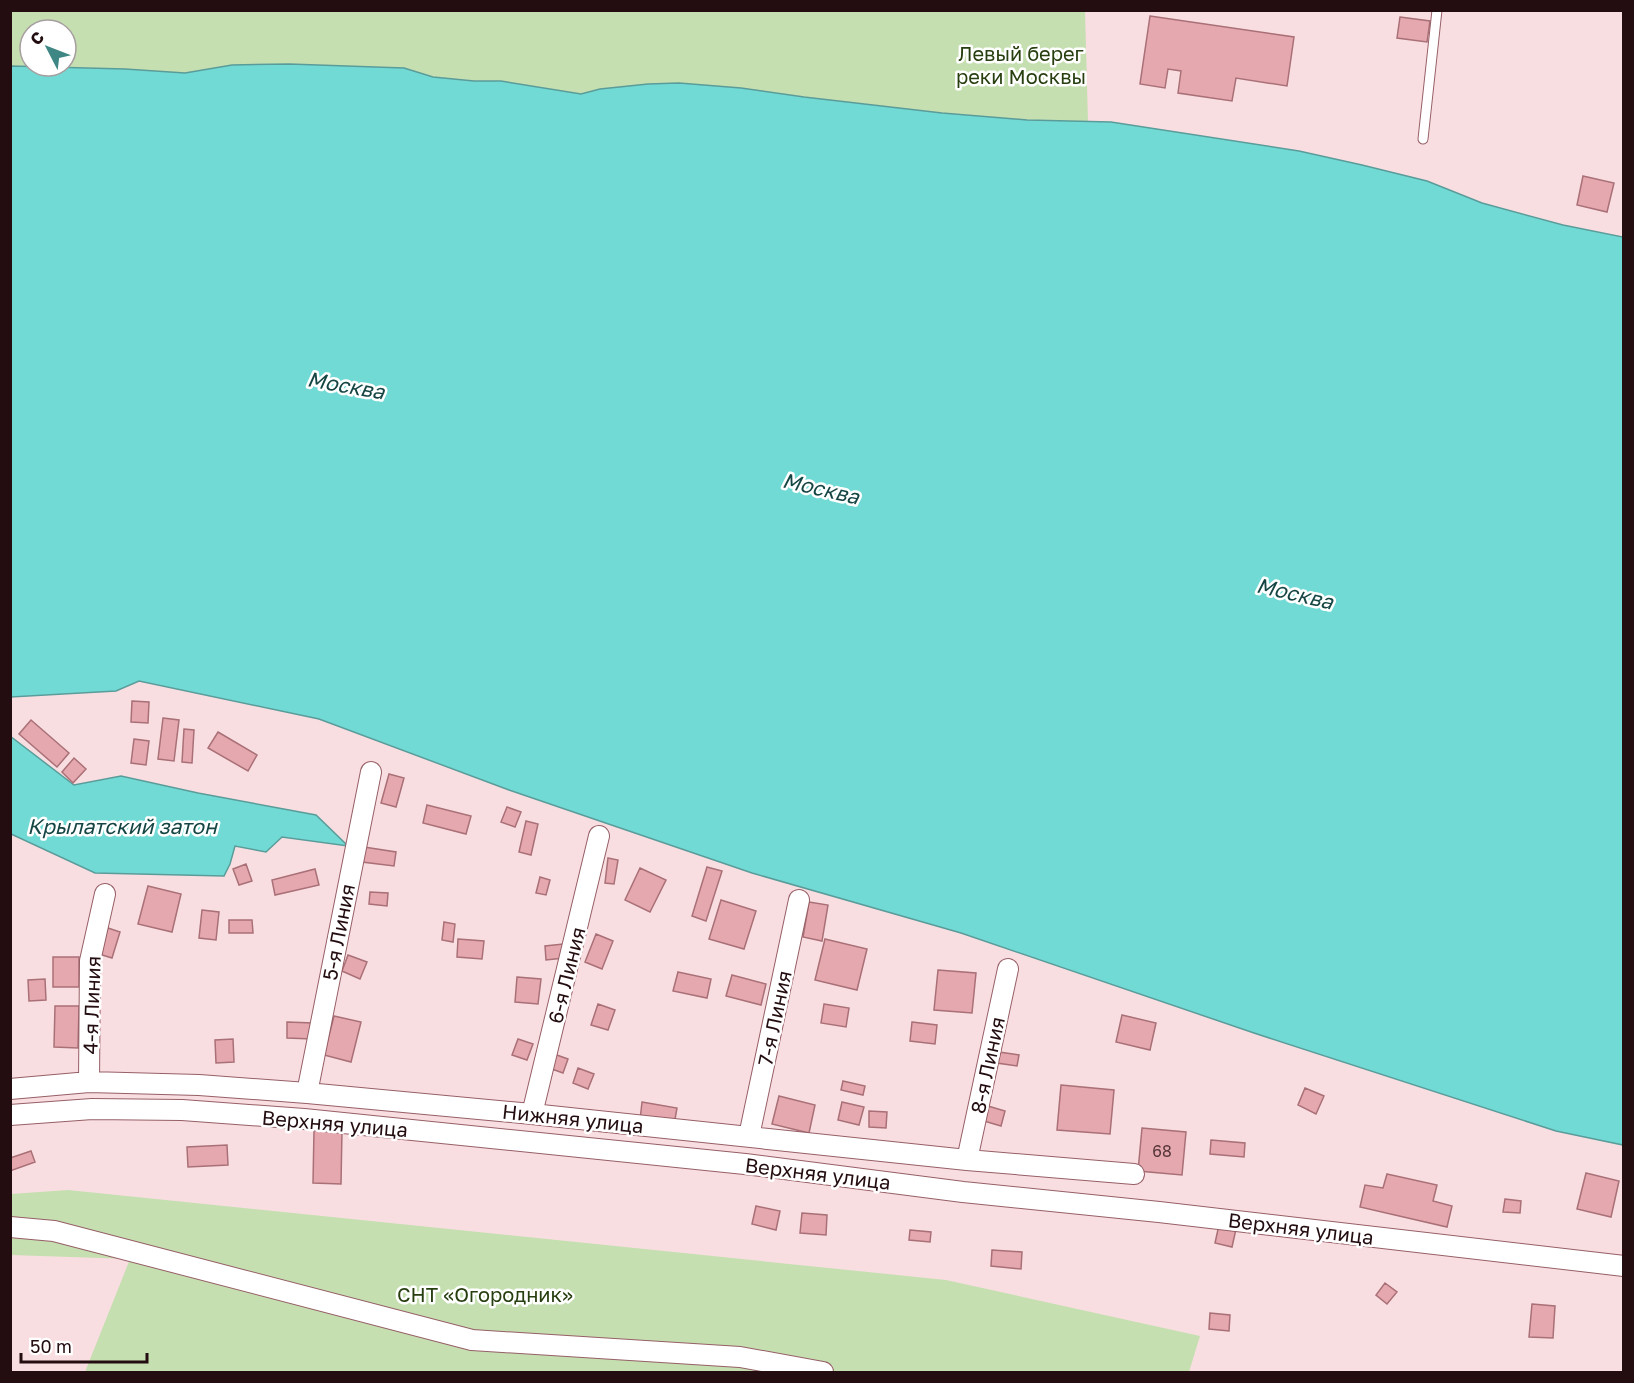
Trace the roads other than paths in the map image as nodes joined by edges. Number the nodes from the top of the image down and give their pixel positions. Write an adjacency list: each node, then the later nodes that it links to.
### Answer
1 (1437, 10): 2 (lane)
2 (1423, 139)
3 (371, 772): 10 (street, 5-я Линия)
4 (599, 836): 11 (street, 6-я Линия)
5 (105, 894): 8 (street, 4-я Линия)
6 (799, 900): 13 (street, 7-я Линия)
7 (1008, 969): 14 (street, 8-я Линия)
8 (90, 1082): 9 (street, Нижняя улица); 10 (street, Нижняя улица)
9 (10, 1089)
10 (307, 1093): 11 (street, Нижняя улица)
11 (532, 1114): 13 (street, Нижняя улица)
12 (10, 1115): 17 (street, Верхняя улица)
13 (749, 1136): 14 (street, Нижняя улица)
14 (967, 1160): 15 (street, Нижняя улица)
15 (1134, 1174)
16 (10, 1227): 18 (street)
17 (1623, 1266)
18 (823, 1372)

